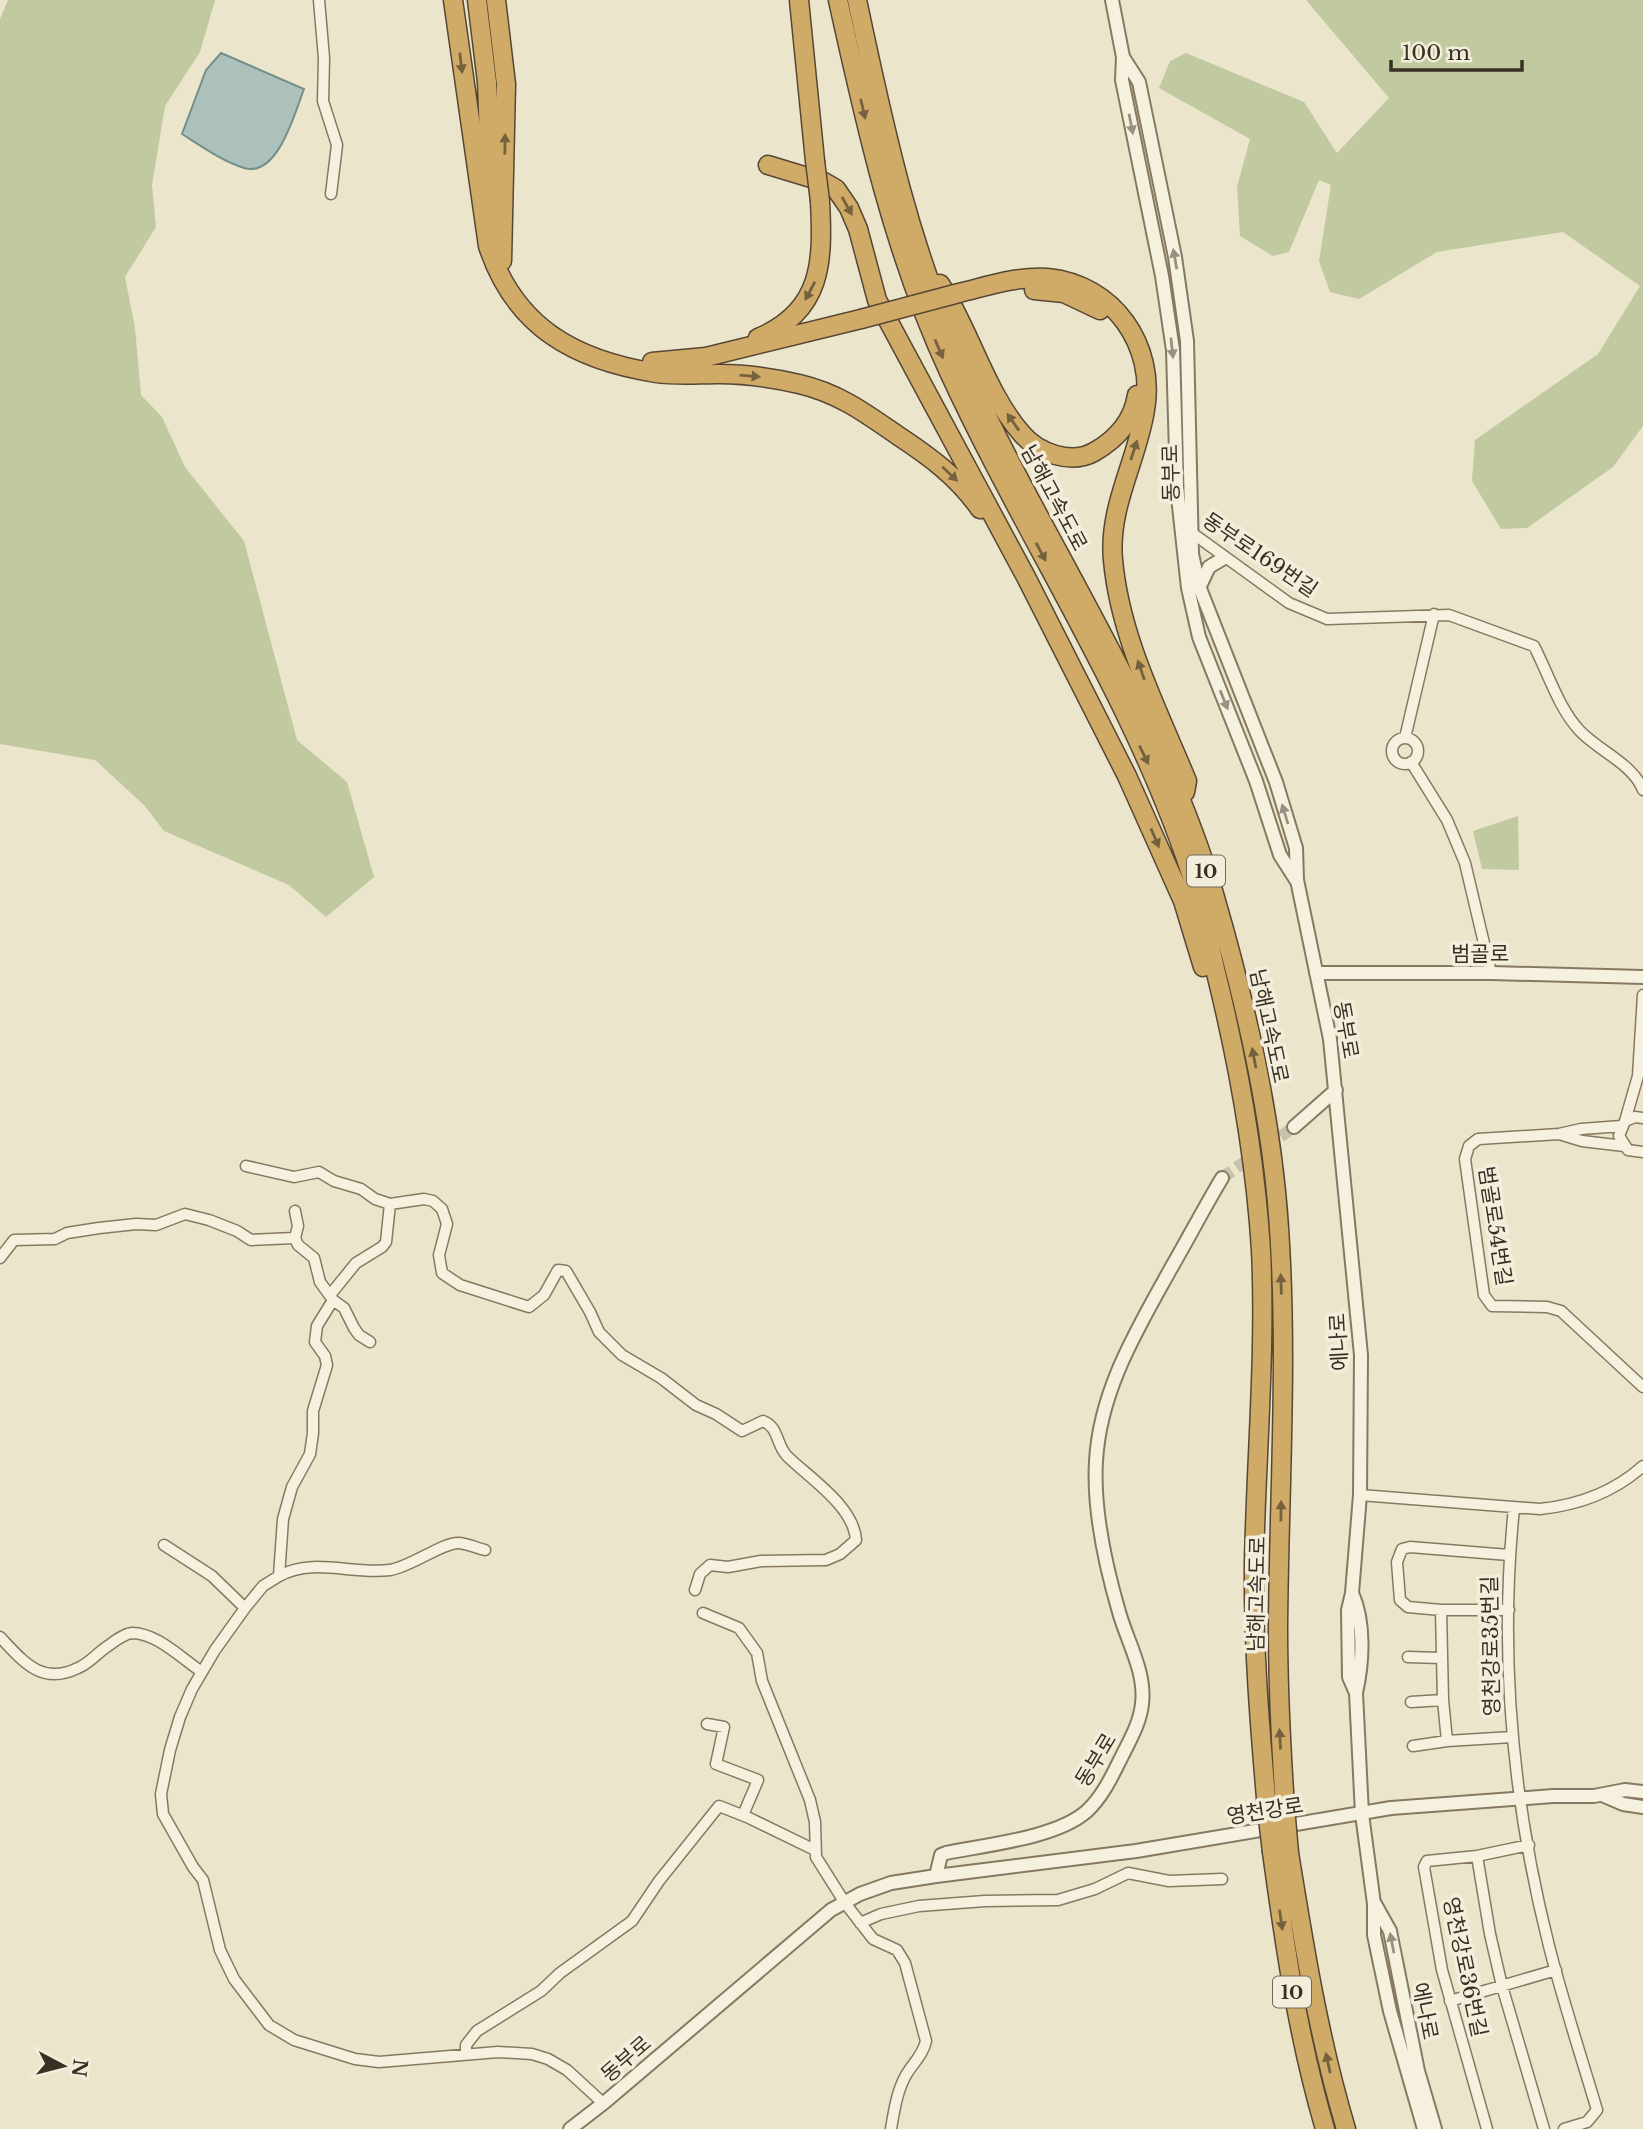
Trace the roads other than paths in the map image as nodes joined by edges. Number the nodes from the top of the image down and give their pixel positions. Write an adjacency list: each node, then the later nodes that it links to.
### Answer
1 (319, 0): 11 (street)
2 (453, 0): 17 (highway, one-way to 17)
3 (477, 0): 13 (highway)
4 (496, 0): 13 (highway, one-way to 4)
5 (799, 0): 16 (highway, one-way to 16, bridge)
6 (838, 0): 36 (highway, 남해고속도로 / 10, one-way to 36)
7 (857, 0): 12 (highway, 남해고속도로 / 10)
8 (1112, 0): 9 (street, 동부로)
9 (1123, 57): 18 (street, 동부로, one-way to 18); 19 (street, 동부로, one-way to 9)
10 (768, 165): 22 (highway, one-way to 22)
11 (331, 194)
12 (915, 245): 14 (highway, one-way to 12); 27 (highway, 남해고속도로 / 10)
13 (502, 261): 16 (highway)
14 (960, 298): 15 (highway, bridge); 27 (highway, one-way to 14)
15 (863, 323): 16 (highway); 17 (highway)
16 (682, 361)
17 (634, 367): 22 (highway, one-way to 22)
18 (1180, 524): 19 (street, 동부로169번길); 28 (street, 동부로, one-way to 28)
19 (1191, 533): 20 (street, 동부로169번길); 21 (street, 동부로)
20 (1224, 558): 21 (street); 23 (street, 동부로169번길)
21 (1199, 586): 28 (street, 동부로, one-way to 21)
22 (1037, 601): 36 (highway, one-way to 36)
23 (1434, 614): 24 (street); 26 (street, 동부로169번길)
24 (1405, 738): 25 (street); 25 (street)
25 (1411, 762): 30 (street)
26 (1643, 790)
27 (1183, 803): 78 (highway, 남해고속도로 / 10, one-way to 27)
28 (1297, 880): 29 (street, 동부로)
29 (1316, 973): 30 (street, 범골로); 35 (street, 동부로)
30 (1491, 974): 31 (street, 범골로)
31 (1643, 977)
32 (1643, 995): 33 (street)
33 (1641, 1042): 34 (street)
34 (1641, 1081): 38 (street)
35 (1336, 1090): 39 (street, 동부로); 53 (street, 에나로)
36 (1243, 1094): 78 (highway, 남해고속도로 / 10)
37 (1643, 1118): 38 (street)
38 (1623, 1124): 40 (street); 41 (street)
39 (1294, 1127)
40 (1559, 1134): 41 (street); 51 (street, 범골로54번길)
41 (1633, 1150): 42 (street)
42 (1643, 1159)
43 (246, 1166): 45 (street)
44 (1222, 1178): 85 (street, 동부로)
45 (390, 1205): 49 (street); 59 (street)
46 (295, 1211): 47 (street)
47 (295, 1238): 48 (street); 49 (street)
48 (0, 1258)
49 (331, 1298): 50 (street); 58 (street)
50 (370, 1342)
51 (1643, 1387)
52 (1643, 1466): 54 (street)
53 (1360, 1495): 54 (street); 79 (street, 에나로)
54 (1514, 1508): 57 (street, 영천강로35번길)
55 (164, 1545): 60 (street)
56 (485, 1550): 58 (street)
57 (1509, 1555): 61 (street, 영천강로35번길); 62 (street, 영천강로35번길)
58 (279, 1576): 60 (street)
59 (695, 1590)
60 (245, 1608): 67 (street)
61 (1509, 1609): 62 (street); 71 (street, 영천강로35번길)
62 (1441, 1610): 66 (street)
63 (703, 1613): 82 (street)
64 (0, 1637): 67 (street)
65 (1408, 1657): 66 (street)
66 (1441, 1658): 68 (street)
67 (202, 1672): 93 (street)
68 (1443, 1700): 69 (street); 72 (street)
69 (1411, 1702)
70 (707, 1724): 80 (street)
71 (1513, 1737): 72 (street, 영천강로35번길); 76 (street, 영천강로35번길)
72 (1447, 1741): 73 (street, 영천강로35번길)
73 (1413, 1746)
74 (1643, 1792): 75 (street, 영천강로)
75 (1601, 1794): 76 (street, 영천강로); 77 (street, 영천강로)
76 (1521, 1798): 79 (street, 영천강로); 81 (street)
77 (1643, 1807)
78 (1276, 1808): 83 (highway, 남해고속도로 / 10, bridge)
79 (1362, 1814): 85 (street, 영천강로); 88 (street, 에나로)
80 (743, 1815): 82 (street); 93 (street)
81 (1529, 1845): 84 (street, 영천강로36번길); 90 (street)
82 (815, 1850): 87 (street)
83 (1280, 1853): 97 (highway, 남해고속도로 / 10, one-way to 97); 98 (highway, 남해고속도로 / 10, one-way to 83)
84 (1477, 1856): 91 (street, 영천강로36번길); 92 (street, 영천강로36번길)
85 (936, 1876): 87 (street, 동부로)
86 (1222, 1879): 89 (street)
87 (845, 1903): 89 (street); 94 (street, 동부로)
88 (1374, 1904): 99 (street, 에나로); 100 (street, 에나로, one-way to 88)
89 (860, 1923): 96 (street)
90 (1556, 1970): 91 (street); 103 (street)
91 (1502, 1986): 92 (street); 102 (street, 영천강로36번길)
92 (1450, 2001): 101 (street, 영천강로36번길)
93 (466, 2054): 94 (street)
94 (604, 2103): 95 (street, 동부로)
95 (570, 2129)
96 (891, 2129)
97 (1325, 2129)
98 (1346, 2129)
99 (1424, 2129)
100 (1435, 2129)
101 (1487, 2129)
102 (1544, 2129)
103 (1564, 2129)

